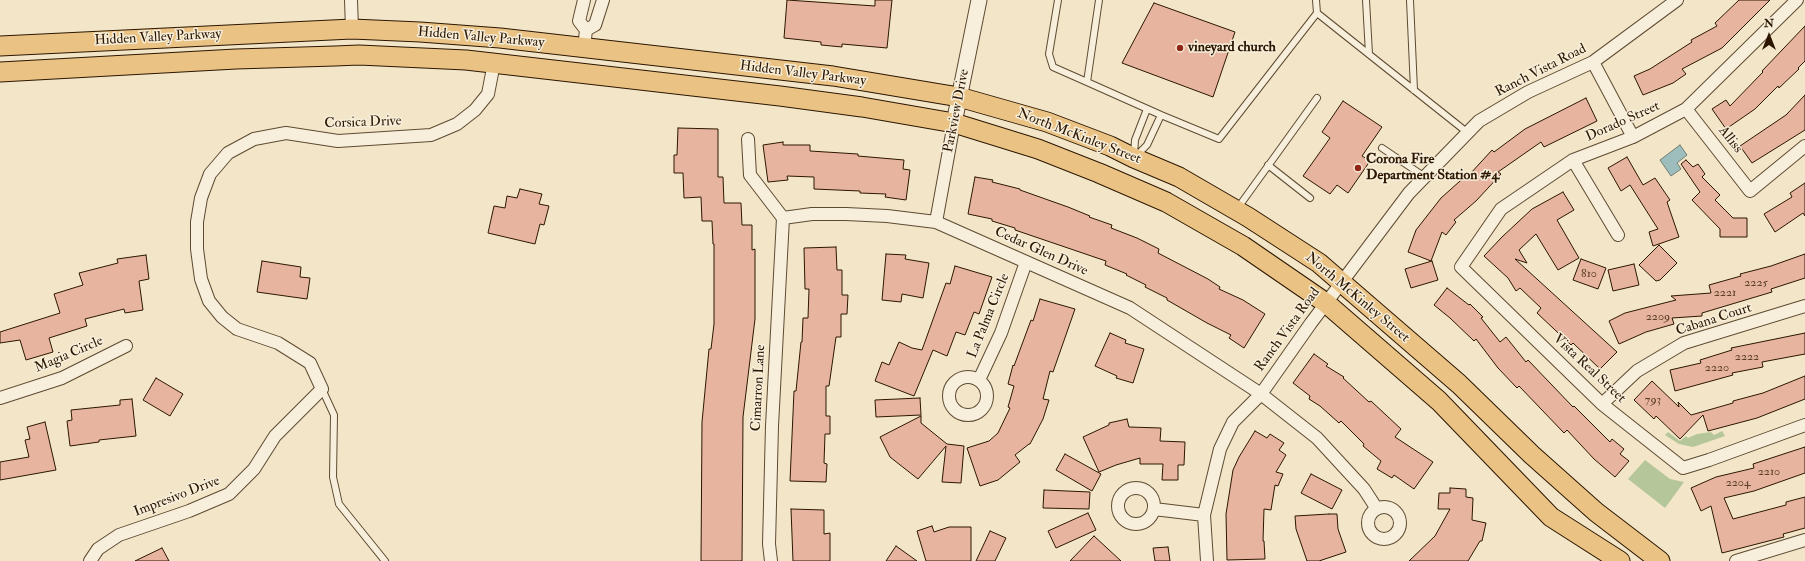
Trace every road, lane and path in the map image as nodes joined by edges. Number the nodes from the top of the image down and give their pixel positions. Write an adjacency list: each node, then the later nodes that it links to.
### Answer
1 (351, 0): 13 (street)
2 (584, 0): 14 (street)
3 (603, 0): 14 (street)
4 (979, 0): 25 (street, Parkview Drive)
5 (1058, 0): 23 (lane)
6 (1099, 0): 23 (lane)
7 (1316, 0): 12 (lane)
8 (1366, 0): 16 (lane)
9 (1410, 0): 24 (lane)
10 (1677, 0): 19 (street, Ranch Vista Road)
11 (1797, 0): 28 (street, Dorado Street)
12 (1317, 13): 16 (lane); 29 (lane)
13 (352, 30): 14 (main road, Hidden Valley Parkway); 15 (main road, Hidden Valley Parkway); 17 (main road); 18 (main road)
14 (585, 39): 22 (main road); 25 (main road, Hidden Valley Parkway)
15 (0, 46)
16 (1369, 54): 24 (lane)
17 (236, 59): 18 (main road, Hidden Valley Parkway); 21 (main road, Hidden Valley Parkway)
18 (466, 60): 20 (main road, Hidden Valley Parkway)
19 (1593, 62): 31 (street, Ranch Vista Road); 32 (street)
20 (494, 63): 22 (main road, Hidden Valley Parkway); 52 (street, Corsica Drive)
21 (0, 72)
22 (644, 79): 30 (main road, Hidden Valley Parkway)
23 (1087, 82): 27 (lane)
24 (1414, 90): 31 (lane)
25 (959, 97): 30 (street, Parkview Drive); 36 (main road, North McKinley Street)
26 (1317, 98): 38 (lane)
27 (1147, 109): 29 (lane); 36 (lane)
28 (1686, 109): 32 (street, Dorado Street); 34 (street, Alliss)
29 (1161, 115): 36 (lane)
30 (954, 123): 43 (street, Parkview Drive); 48 (main road, North McKinley Street)
31 (1468, 133): 39 (street, Ranch Vista Road)
32 (1633, 137): 37 (street, Dorado Street)
33 (748, 138): 42 (street)
34 (1805, 146)
35 (1382, 148): 39 (lane)
36 (1134, 158): 41 (main road, North McKinley Street)
37 (1573, 160): 44 (street); 46 (street, Dorado Street)
38 (1268, 165): 40 (lane); 41 (lane)
39 (1425, 177): 47 (street, Ranch Vista Road)
40 (1310, 198)
41 (1236, 210): 47 (main road, North McKinley Street)
42 (783, 218): 43 (street, Cedar Glen Drive); 63 (street, Cimarron Lane)
43 (936, 222): 45 (street, Cedar Glen Drive)
44 (1618, 235)
45 (1026, 262): 51 (street, La Palma Circle); 53 (street, Cedar Glen Drive)
46 (1462, 267): 55 (street, Vista Real Street)
47 (1342, 282): 48 (street, Ranch Vista Road); 66 (main road, North McKinley Street)
48 (1326, 303): 53 (street, Ranch Vista Road); 65 (main road, North McKinley Street)
49 (1805, 306): 55 (street, Cabana Court)
50 (126, 346): 54 (street, Magia Circle)
51 (979, 380)
52 (322, 389): 61 (street, Impresivo Drive); 62 (lane)
53 (1261, 394): 57 (street, Cedar Glen Drive); 59 (street, Ranch Vista Road)
54 (0, 398)
55 (1602, 404): 56 (street, Vista Real Street)
56 (1805, 425)
57 (1377, 508)
58 (1154, 509): 59 (street)
59 (1204, 515): 64 (street, Ranch Vista Road)
60 (1805, 540): 67 (street)
61 (90, 561)
62 (385, 561)
63 (771, 561)
64 (1206, 561)
65 (1620, 561)
66 (1660, 561)
67 (1736, 561)

